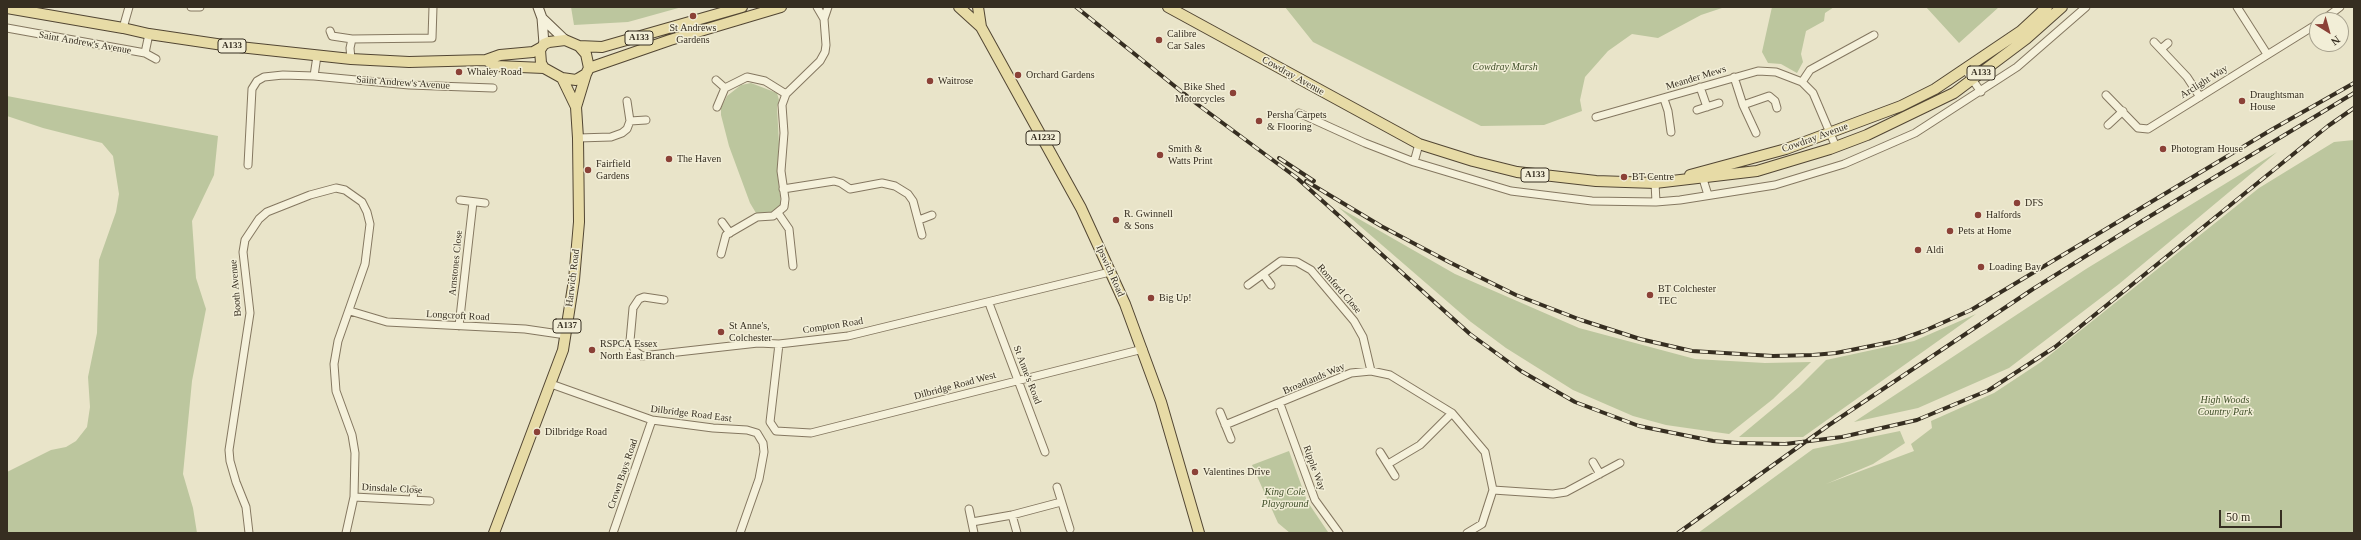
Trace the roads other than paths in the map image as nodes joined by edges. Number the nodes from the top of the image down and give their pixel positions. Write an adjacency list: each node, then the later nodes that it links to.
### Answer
1 (129, 7): 22 (street)
2 (191, 7): 3 (street)
3 (200, 7)
4 (433, 7): 27 (street)
5 (538, 7): 18 (street)
6 (742, 7): 32 (main road, A133)
7 (782, 7): 42 (main road, A133)
8 (817, 7): 19 (street)
9 (828, 7): 19 (street)
10 (958, 7): 20 (main road, Ipswich Road / A1232)
11 (978, 7): 20 (main road, Ipswich Road / A1232)
12 (1168, 7): 75 (main road, Cowdray Avenue / A133)
13 (2047, 7): 41 (main road, Cowdray Avenue / A133)
14 (2062, 7): 47 (main road, Cowdray Avenue / A133)
15 (2086, 7): 52 (street)
16 (2237, 7): 35 (street)
17 (7, 8): 22 (main road, Saint Andrew's Avenue / A133)
18 (542, 18): 28 (street); 31 (street)
19 (824, 19): 53 (street)
20 (981, 26): 95 (main road, Ipswich Road / A1232)
21 (7, 28): 34 (street, Saint Andrew's Avenue)
22 (123, 28): 25 (main road, Saint Andrew's Avenue / A133)
23 (2309, 29): 35 (street, Arclight Way)
24 (330, 31): 27 (street)
25 (149, 34): 34 (street, Saint Andrew's Avenue); 36 (main road, Saint Andrew's Avenue / A133)
26 (1874, 35): 48 (street)
27 (352, 39): 38 (street)
28 (565, 40): 31 (main road); 32 (main road, A133)
29 (2154, 42): 33 (street)
30 (2168, 43): 33 (street)
31 (543, 45): 39 (main road, Saint Andrew's Avenue / A133); 40 (main road)
32 (579, 46): 42 (main road)
33 (2161, 49): 55 (street)
34 (145, 53): 37 (street)
35 (2267, 54): 55 (street, Arclight Way)
36 (317, 56): 38 (main road, Saint Andrew's Avenue / A133); 43 (street)
37 (156, 59)
38 (351, 59): 39 (main road, Saint Andrew's Avenue / A133)
39 (486, 60): 40 (main road, Saint Andrew's Avenue / A133)
40 (544, 68): 45 (main road, Saint Andrew's Avenue / A133)
41 (1965, 69): 47 (street); 73 (main road, Cowdray Avenue / A133)
42 (588, 71): 45 (main road); 60 (main road, Harwich Road / A137)
43 (314, 76): 50 (street, Saint Andrew's Avenue); 78 (street, Saint Andrew's Avenue)
44 (1734, 77): 48 (street, Meander Mews); 49 (street, Meander Mews); 59 (street)
45 (562, 78): 60 (main road, Harwich Road / A137)
46 (716, 80): 51 (street)
47 (1973, 80): 52 (street); 76 (main road, Cowdray Avenue / A133)
48 (1802, 82): 73 (street, Meander Mews)
49 (1700, 87): 56 (street, Meander Mews); 62 (street)
50 (493, 88)
51 (725, 88): 53 (street); 61 (street)
52 (1981, 92): 82 (street)
53 (786, 94): 81 (street)
54 (2106, 95): 65 (street, Arclight Way)
55 (2200, 96): 65 (street, Arclight Way)
56 (1664, 99): 67 (street, Meander Mews); 71 (street)
57 (628, 101): 69 (street)
58 (1719, 103): 62 (street)
59 (1743, 105): 63 (street); 72 (street)
60 (576, 107): 74 (main road, Harwich Road / A137)
61 (717, 107)
62 (1707, 107): 64 (street)
63 (1777, 108)
64 (1697, 110)
65 (2123, 112): 70 (street)
66 (1299, 113): 77 (street)
67 (1596, 117)
68 (646, 120): 69 (street)
69 (630, 121): 74 (street)
70 (2108, 125)
71 (1671, 132)
72 (1756, 133)
73 (1828, 133): 76 (street, Meander Mews); 80 (main road, Cowdray Avenue / A133)
74 (578, 138): 103 (main road, Harwich Road / A137)
75 (1419, 144): 77 (street); 80 (main road, Cowdray Avenue / A133)
76 (1836, 147): 79 (main road, Cowdray Avenue / A133)
77 (1414, 162): 85 (street)
78 (248, 165)
79 (1703, 179): 80 (main road, Cowdray Avenue / A133); 82 (street)
80 (1655, 184): 85 (street)
81 (783, 189): 87 (street); 89 (street)
82 (1708, 195): 85 (street)
83 (460, 200): 84 (street)
84 (473, 202): 86 (street); 102 (street, Arnstones Close)
85 (1656, 202)
86 (485, 203)
87 (778, 213): 91 (street); 94 (street)
88 (932, 215): 89 (street)
89 (919, 220): 92 (street)
90 (722, 222): 91 (street)
91 (730, 232): 93 (street)
92 (922, 234)
93 (721, 254)
94 (793, 266)
95 (1110, 272): 104 (street, Compton Road); 105 (main road, Ipswich Road / A1232)
96 (1263, 274): 97 (street, Romford Close); 98 (street); 106 (street, Romford Close)
97 (1248, 285)
98 (1271, 285)
99 (664, 300): 104 (street, Compton Road)
100 (990, 306): 107 (street, St Anne's Road)
101 (350, 311): 102 (street, Longcroft Road); 125 (street, Booth Avenue); 133 (street, Booth Avenue)
102 (459, 326): 103 (street, Longcroft Road)
103 (566, 335): 108 (main road, Harwich Road / A137)
104 (779, 344): 107 (street, Dilbridge Road West)
105 (1143, 349): 107 (street, Dilbridge Road West); 140 (main road, Ipswich Road / A1232)
106 (1371, 371): 109 (street, Broadlands Way); 111 (street, Broadlands Way)
107 (1018, 380): 115 (street, St Anne's Road)
108 (551, 384): 112 (street, Dilbridge Road East); 135 (main road, Harwich Road / A137)
109 (1280, 404): 113 (street, Broadlands Way); 141 (street, Ripple Way)
110 (1220, 412): 113 (street)
111 (1452, 413): 119 (street); 124 (street, Broadlands Way)
112 (652, 420): 136 (street, Crown Bays Road); 137 (street, Dilbridge Road East)
113 (1225, 425): 114 (street)
114 (1231, 439)
115 (1045, 452)
116 (1380, 452): 119 (street)
117 (1593, 462): 120 (street)
118 (1620, 463): 120 (street)
119 (1388, 464): 121 (street)
120 (1600, 474): 124 (street)
121 (1395, 476)
122 (1057, 487): 128 (street)
123 (414, 490): 126 (street)
124 (1493, 490): 142 (street, Broadlands Way)
125 (354, 497): 126 (street, Dinsdale Close); 134 (street, Booth Avenue)
126 (413, 500): 127 (street, Dinsdale Close)
127 (430, 501)
128 (1061, 502): 130 (street); 132 (street)
129 (969, 509): 131 (street)
130 (1012, 515): 131 (street); 139 (street)
131 (972, 522): 138 (street)
132 (1070, 529)
133 (249, 533)
134 (346, 533)
135 (494, 533)
136 (613, 533)
137 (740, 533)
138 (974, 533)
139 (1017, 533)
140 (1199, 533)
141 (1339, 533)
142 (1467, 533)

